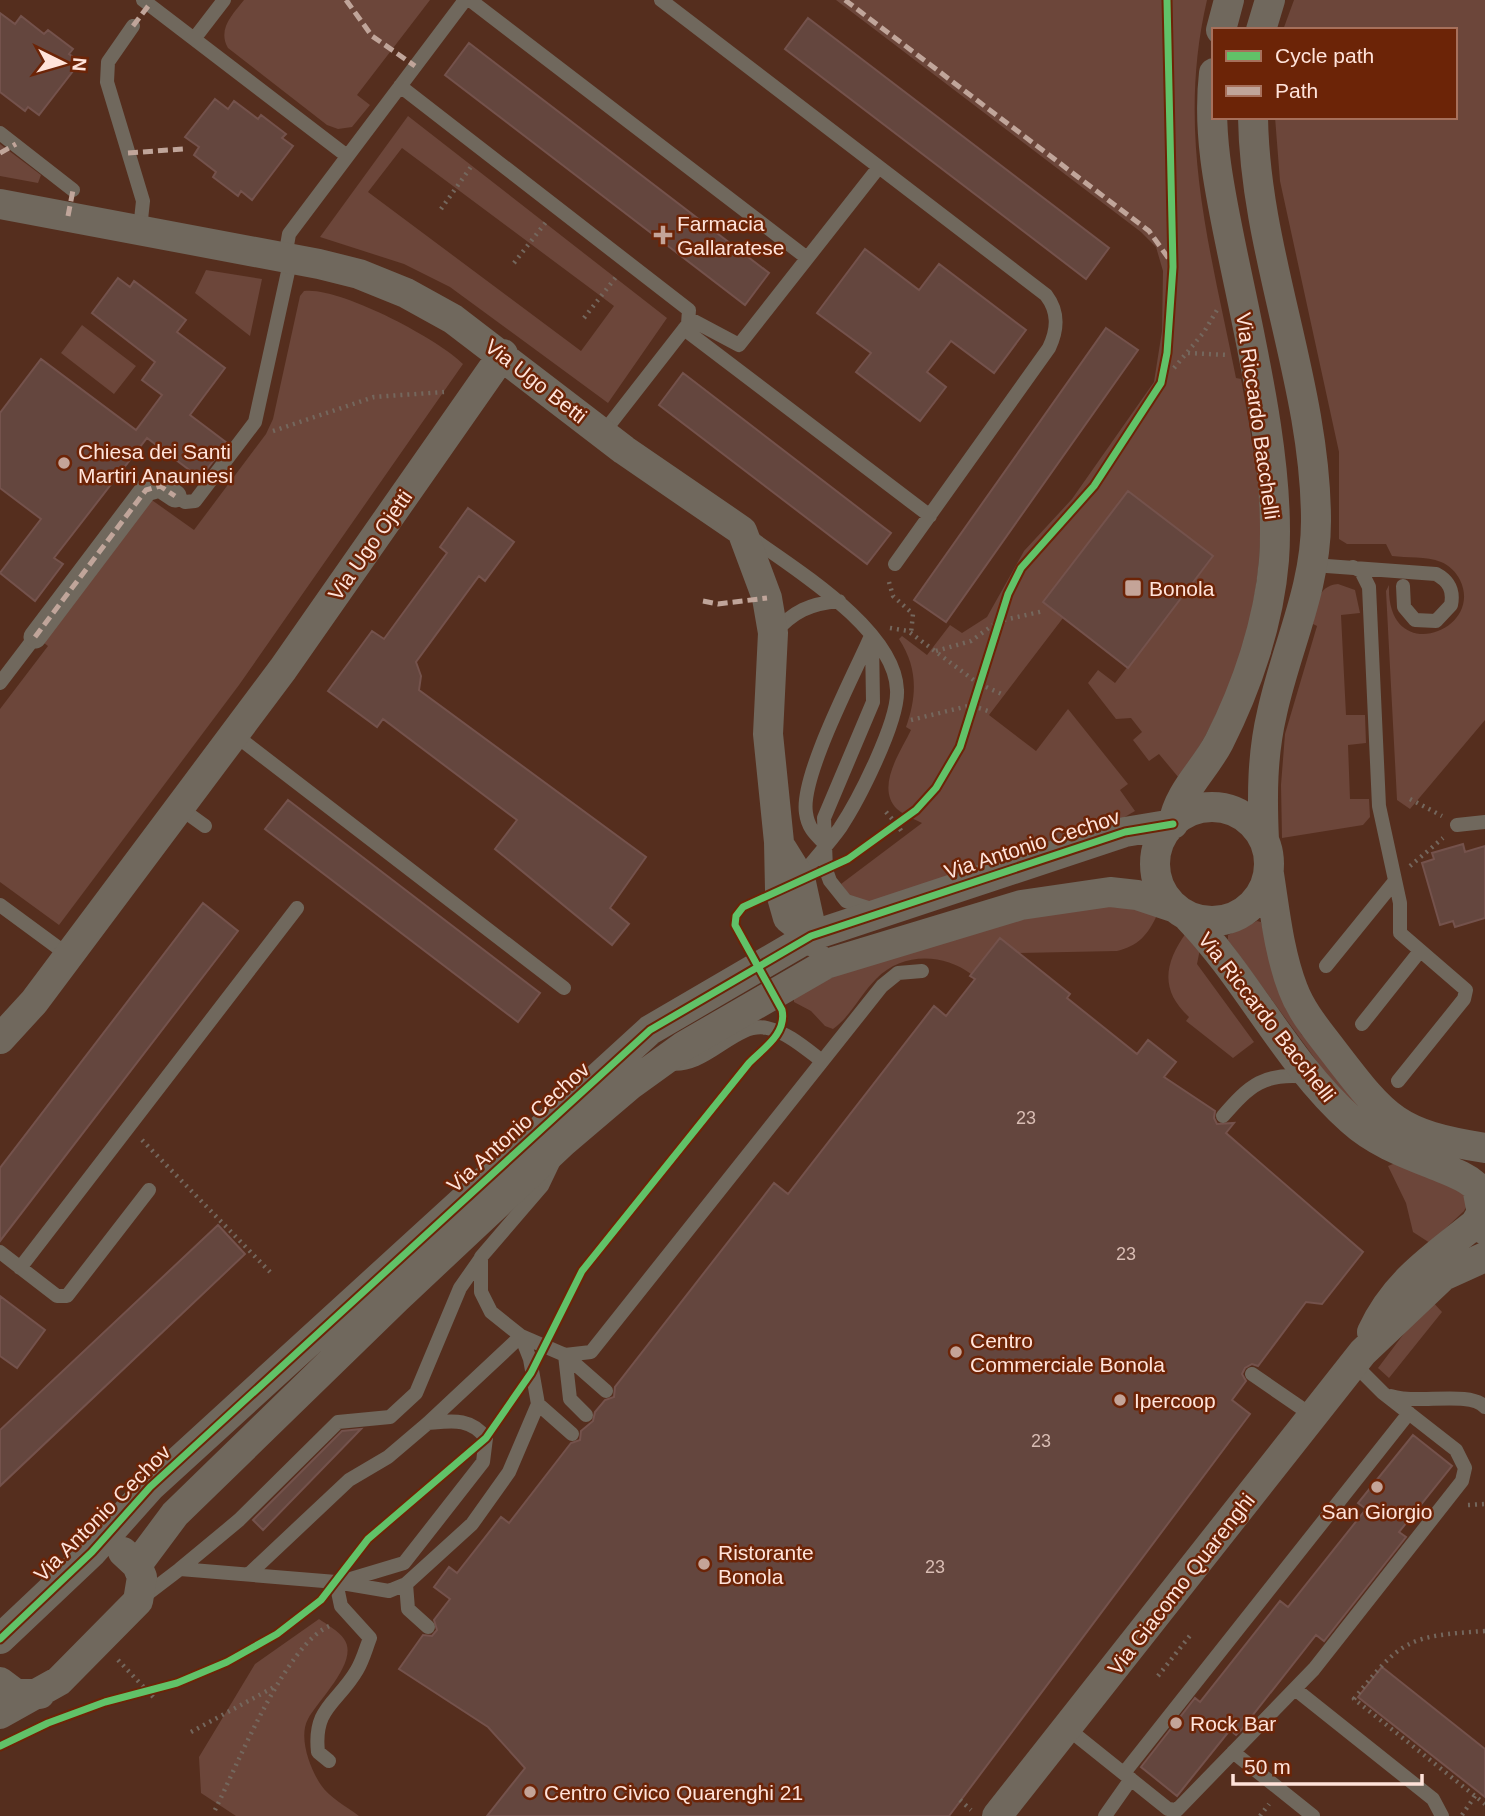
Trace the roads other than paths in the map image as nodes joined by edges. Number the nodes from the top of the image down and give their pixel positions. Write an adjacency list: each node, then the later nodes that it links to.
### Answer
1 (143, 0): 10 (lane)
2 (224, 0): 10 (lane)
3 (468, 0): 11 (lane); 21 (lane)
4 (661, 0): 16 (lane)
5 (1229, 0): 8 (street)
6 (1270, 0): 9 (street)
7 (132, 26): 19 (lane)
8 (1221, 28)
9 (1262, 28)
10 (194, 39): 15 (lane)
11 (400, 86): 15 (lane); 22 (lane)
12 (1214, 119): 40 (street, Via Riccardo Bacchelli)
13 (1253, 119): 29 (street, Via Riccardo Bacchelli)
14 (0, 133): 17 (lane)
15 (347, 156): 20 (lane)
16 (879, 167): 21 (lane); 26 (lane)
17 (73, 190)
18 (0, 204): 19 (street, Via Ugo Betti)
19 (140, 229): 20 (street, Via Ugo Betti)
20 (288, 258): 23 (street, Via Ugo Betti); 25 (lane)
21 (807, 258): 22 (lane)
22 (687, 324): 24 (lane); 26 (lane)
23 (503, 355): 24 (street, Via Ugo Betti); 37 (street, Via Ugo Ojetti)
24 (603, 433): 27 (street, Via Ugo Betti)
25 (175, 496): 35 (street)
26 (930, 516): 28 (lane)
27 (742, 531): 32 (lane); 33 (street)
28 (894, 564)
29 (1313, 565): 30 (lane); 43 (street, Via Riccardo Bacchelli)
30 (1353, 568): 31 (lane); 48 (lane)
31 (1403, 586)
32 (839, 601): 33 (lane); 34 (lane)
33 (773, 633): 45 (street)
34 (872, 635): 44 (lane); 44 (lane); 44 (lane)
35 (35, 637): 36 (lane)
36 (0, 683)
37 (235, 735): 38 (street, Via Ugo Ojetti); 59 (lane)
38 (180, 808): 42 (lane); 55 (street, Via Ugo Ojetti)
39 (1485, 822): 41 (lane)
40 (1173, 824): 43 (street); 51 (street, Via Antonio Cechov); 52 (street)
41 (1457, 825)
42 (205, 826)
43 (1264, 840): 46 (street)
44 (825, 844): 47 (lane); 51 (lane)
45 (779, 845): 47 (street); 53 (street)
46 (1269, 874): 52 (street); 68 (street, Via Riccardo Bacchelli)
47 (800, 878): 53 (street)
48 (1394, 878): 54 (lane); 57 (lane)
49 (0, 905): 55 (lane)
50 (297, 908): 74 (lane)
51 (894, 909): 53 (street, Via Antonio Cechov)
52 (1180, 912): 56 (street, Via Antonio Cechov); 64 (street, Via Riccardo Bacchelli)
53 (811, 936): 56 (street); 88 (street, Via Antonio Cechov)
54 (1420, 951): 60 (lane); 65 (lane)
55 (68, 956): 61 (street, Via Ugo Ojetti)
56 (826, 964): 63 (street, Via Antonio Cechov)
57 (1326, 966)
58 (922, 971): 62 (lane)
59 (564, 988)
60 (1362, 1024)
61 (0, 1039)
62 (822, 1061): 63 (lane); 76 (lane)
63 (659, 1062): 67 (street, Via Antonio Cechov)
64 (1311, 1077): 66 (lane); 70 (street, Via Riccardo Bacchelli)
65 (1398, 1081)
66 (1223, 1116)
67 (563, 1142): 72 (lane, Via Antonio Cechov); 89 (street, Via Antonio Cechov)
68 (1485, 1148)
69 (149, 1190): 74 (lane)
70 (1484, 1208): 77 (street, Via Giacomo Quarenghi)
71 (0, 1252): 74 (lane)
72 (481, 1257): 75 (lane); 90 (lane, Via Antonio Cechov)
73 (1485, 1257): 77 (street, Via Giacomo Quarenghi)
74 (20, 1268)
75 (521, 1336): 76 (lane); 81 (lane); 86 (lane)
76 (565, 1355): 79 (lane); 84 (lane)
77 (1359, 1358): 80 (lane); 85 (street, Via Giacomo Quarenghi)
78 (1252, 1374): 85 (lane)
79 (606, 1391)
80 (1383, 1393): 82 (lane); 83 (lane)
81 (538, 1404): 87 (lane); 93 (lane)
82 (1485, 1408)
83 (1409, 1413): 98 (lane); 104 (lane)
84 (586, 1415)
85 (1313, 1416): 101 (street, Via Giacomo Quarenghi)
86 (428, 1423): 91 (lane); 92 (lane)
87 (572, 1434)
88 (92, 1552): 89 (street, Via Antonio Cechov); 96 (street, Via Antonio Cechov)
89 (137, 1565): 94 (street)
90 (180, 1569): 91 (lane); 94 (lane, Via Antonio Cechov)
91 (249, 1574): 92 (lane)
92 (336, 1582): 93 (lane); 103 (lane)
93 (406, 1584): 95 (lane)
94 (138, 1601): 99 (street)
95 (428, 1627)
96 (0, 1639)
97 (0, 1682): 99 (street)
98 (1294, 1689): 102 (lane); 108 (lane)
99 (40, 1695): 100 (street)
100 (0, 1714)
101 (1067, 1728): 104 (lane); 105 (street, Via Giacomo Quarenghi)
102 (1233, 1752): 104 (lane); 107 (lane)
103 (329, 1761)
104 (1127, 1776): 106 (lane)
105 (984, 1813)
106 (1105, 1816)
107 (1313, 1816)
108 (1442, 1816)

